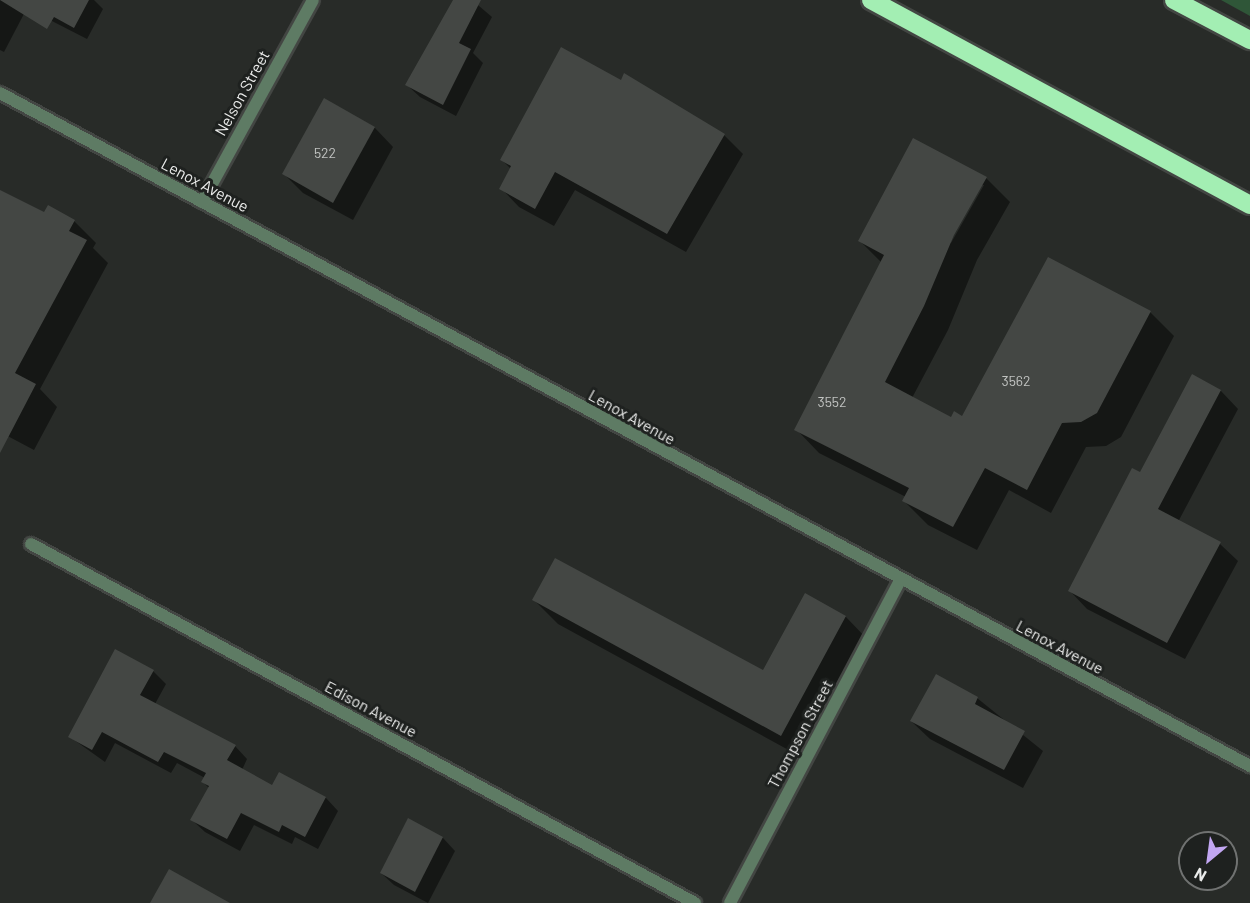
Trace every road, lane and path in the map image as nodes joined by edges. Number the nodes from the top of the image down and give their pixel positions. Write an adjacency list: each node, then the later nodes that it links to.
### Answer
1 (313, 0): 6 (street, Nelson Street)
2 (871, 0): 7 (highway)
3 (1174, 0): 4 (highway)
4 (1250, 40)
5 (0, 93): 6 (street, Lenox Avenue)
6 (202, 202): 9 (street, Lenox Avenue)
7 (1250, 205)
8 (31, 544): 11 (street, Edison Avenue)
9 (900, 580): 10 (street, Lenox Avenue); 12 (street, Thompson Street)
10 (1250, 766)
11 (695, 903)
12 (730, 903)

